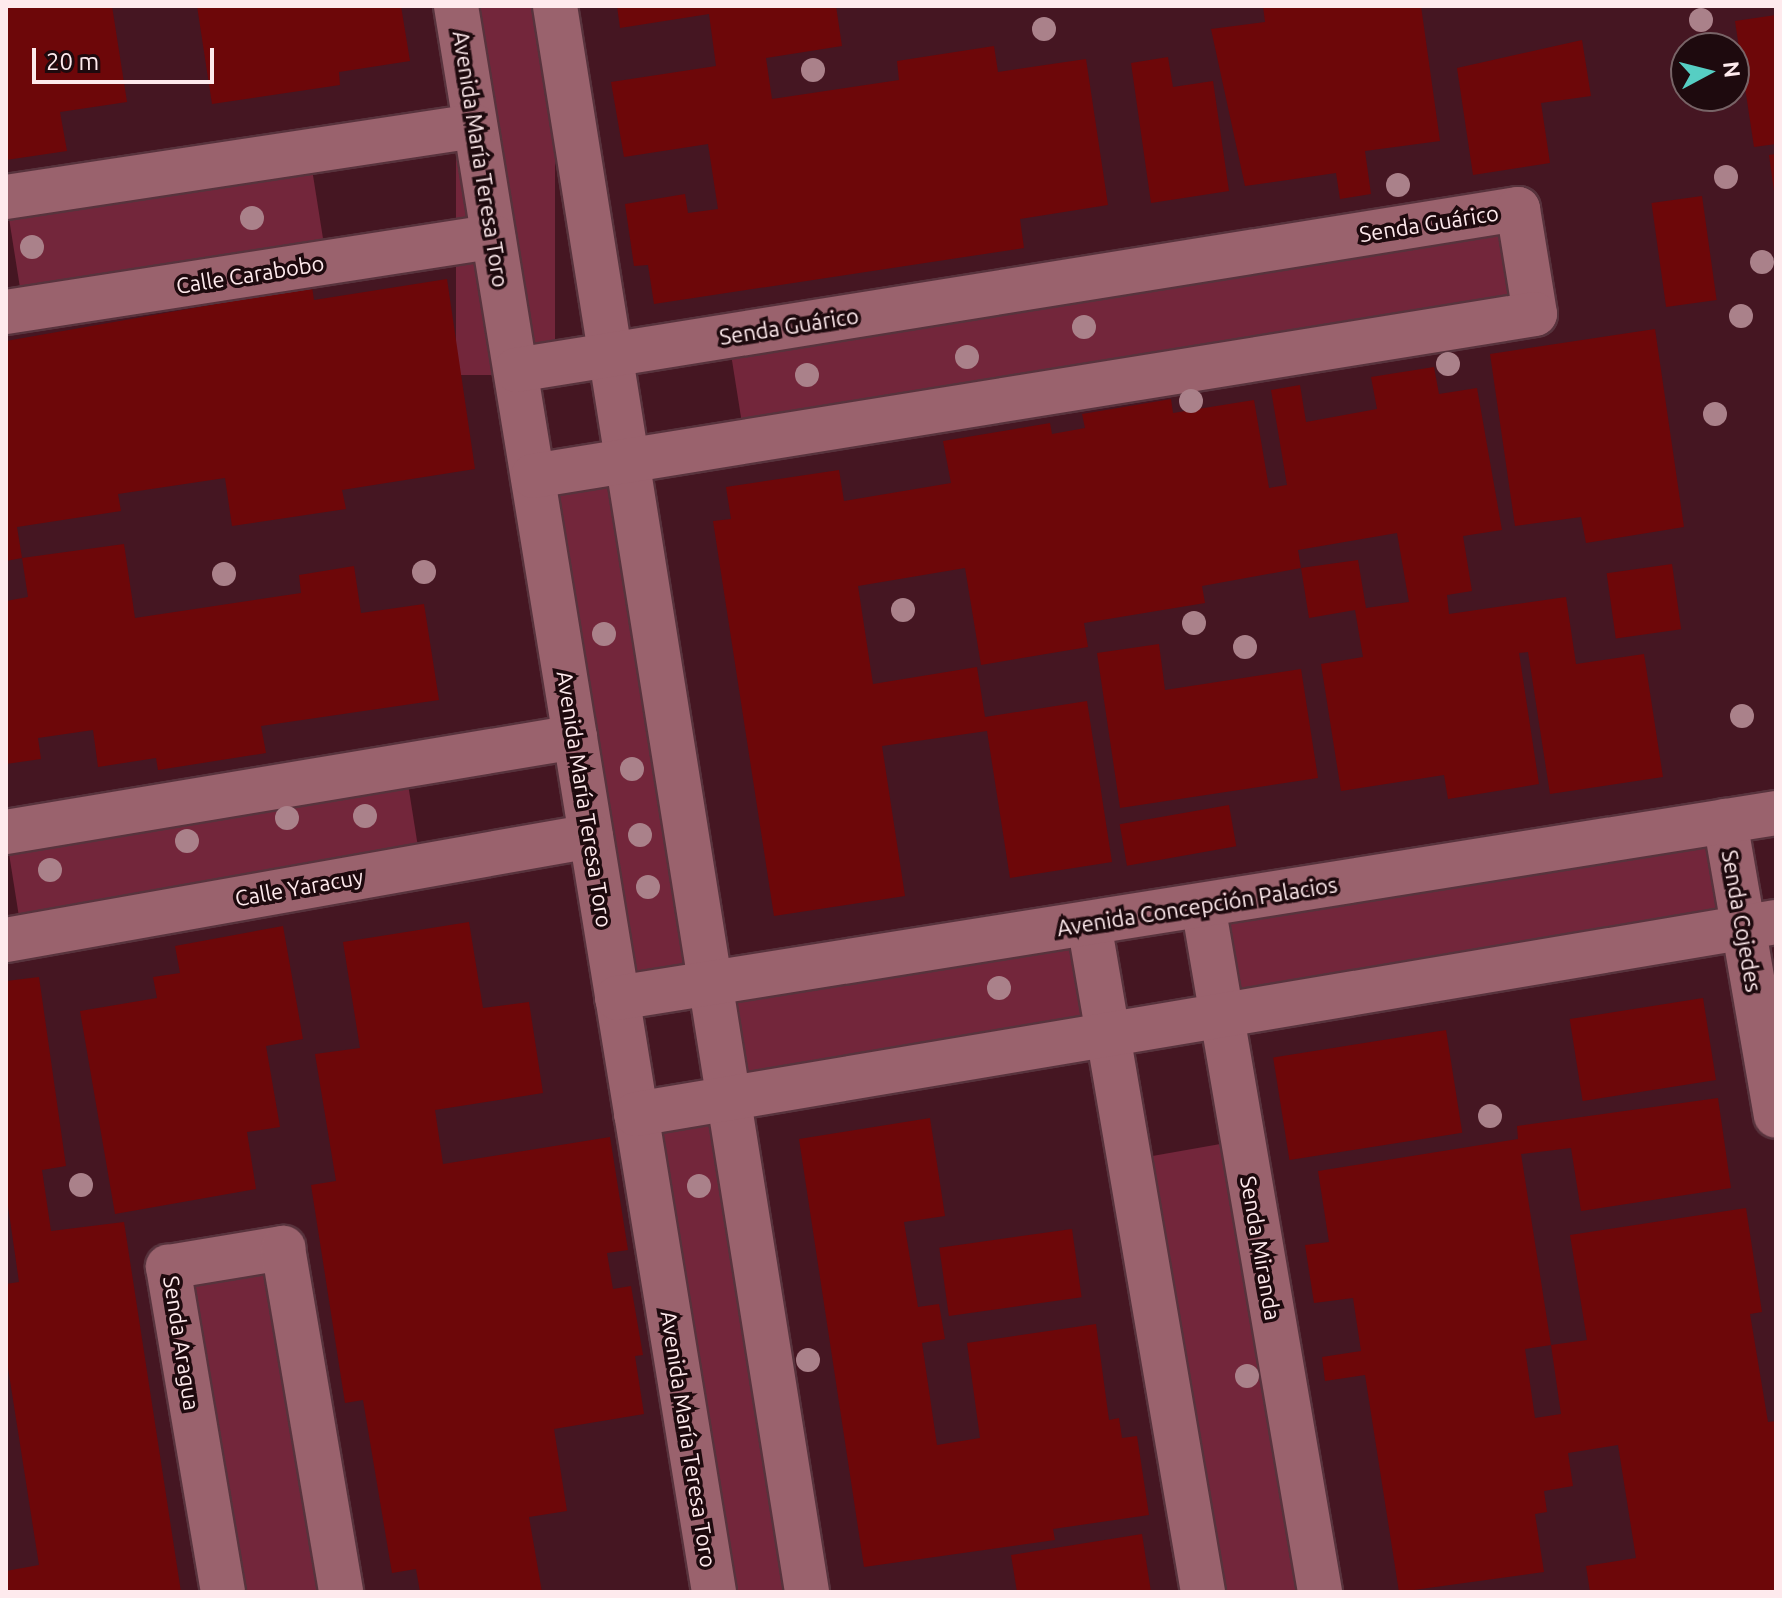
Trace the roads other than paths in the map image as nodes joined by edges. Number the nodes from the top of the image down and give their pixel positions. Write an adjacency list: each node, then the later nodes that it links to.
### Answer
1 (456, 6): 3 (street, Avenida María Teresa Toro)
2 (555, 6): 7 (street)
3 (475, 126): 4 (street); 5 (street, Avenida María Teresa Toro)
4 (6, 197)
5 (493, 237): 6 (street, Calle Carabobo); 8 (street, Avenida María Teresa Toro)
6 (6, 312)
7 (608, 356): 8 (street, Senda Guárico); 9 (street); 9 (street, Senda Guárico)
8 (516, 370): 10 (street, Avenida María Teresa Toro)
9 (626, 462): 10 (street, Senda Guárico); 20 (street)
10 (533, 476): 11 (street, Avenida María Teresa Toro)
11 (575, 737): 14 (street); 15 (street, Avenida María Teresa Toro)
12 (1776, 813): 13 (street, Avenida Concepción Palacios)
13 (1725, 821): 16 (street, Avenida Concepción Palacios); 18 (street, Senda Cojedes)
14 (6, 832)
15 (591, 836): 19 (street, Calle Yaracuy); 21 (street, Avenida María Teresa Toro)
16 (1203, 905): 17 (street, Avenida Concepción Palacios); 22 (street, Senda Miranda)
17 (1089, 923): 20 (street, Avenida Concepción Palacios); 23 (street)
18 (1759, 925): 22 (street); 26 (street, Senda Cojedes)
19 (6, 940)
20 (708, 984): 21 (street, Avenida Concepción Palacios); 24 (street)
21 (617, 998): 25 (street, Avenida María Teresa Toro)
22 (1222, 1016): 23 (street); 32 (street, Senda Miranda)
23 (1108, 1035): 24 (street); 31 (street)
24 (727, 1099): 25 (street); 30 (street)
25 (636, 1114): 29 (street, Avenida María Teresa Toro)
26 (1776, 1116)
27 (223, 1592): 28 (street, Senda Aragua)
28 (341, 1592)
29 (714, 1592)
30 (807, 1592)
31 (1203, 1592)
32 (1320, 1592)

